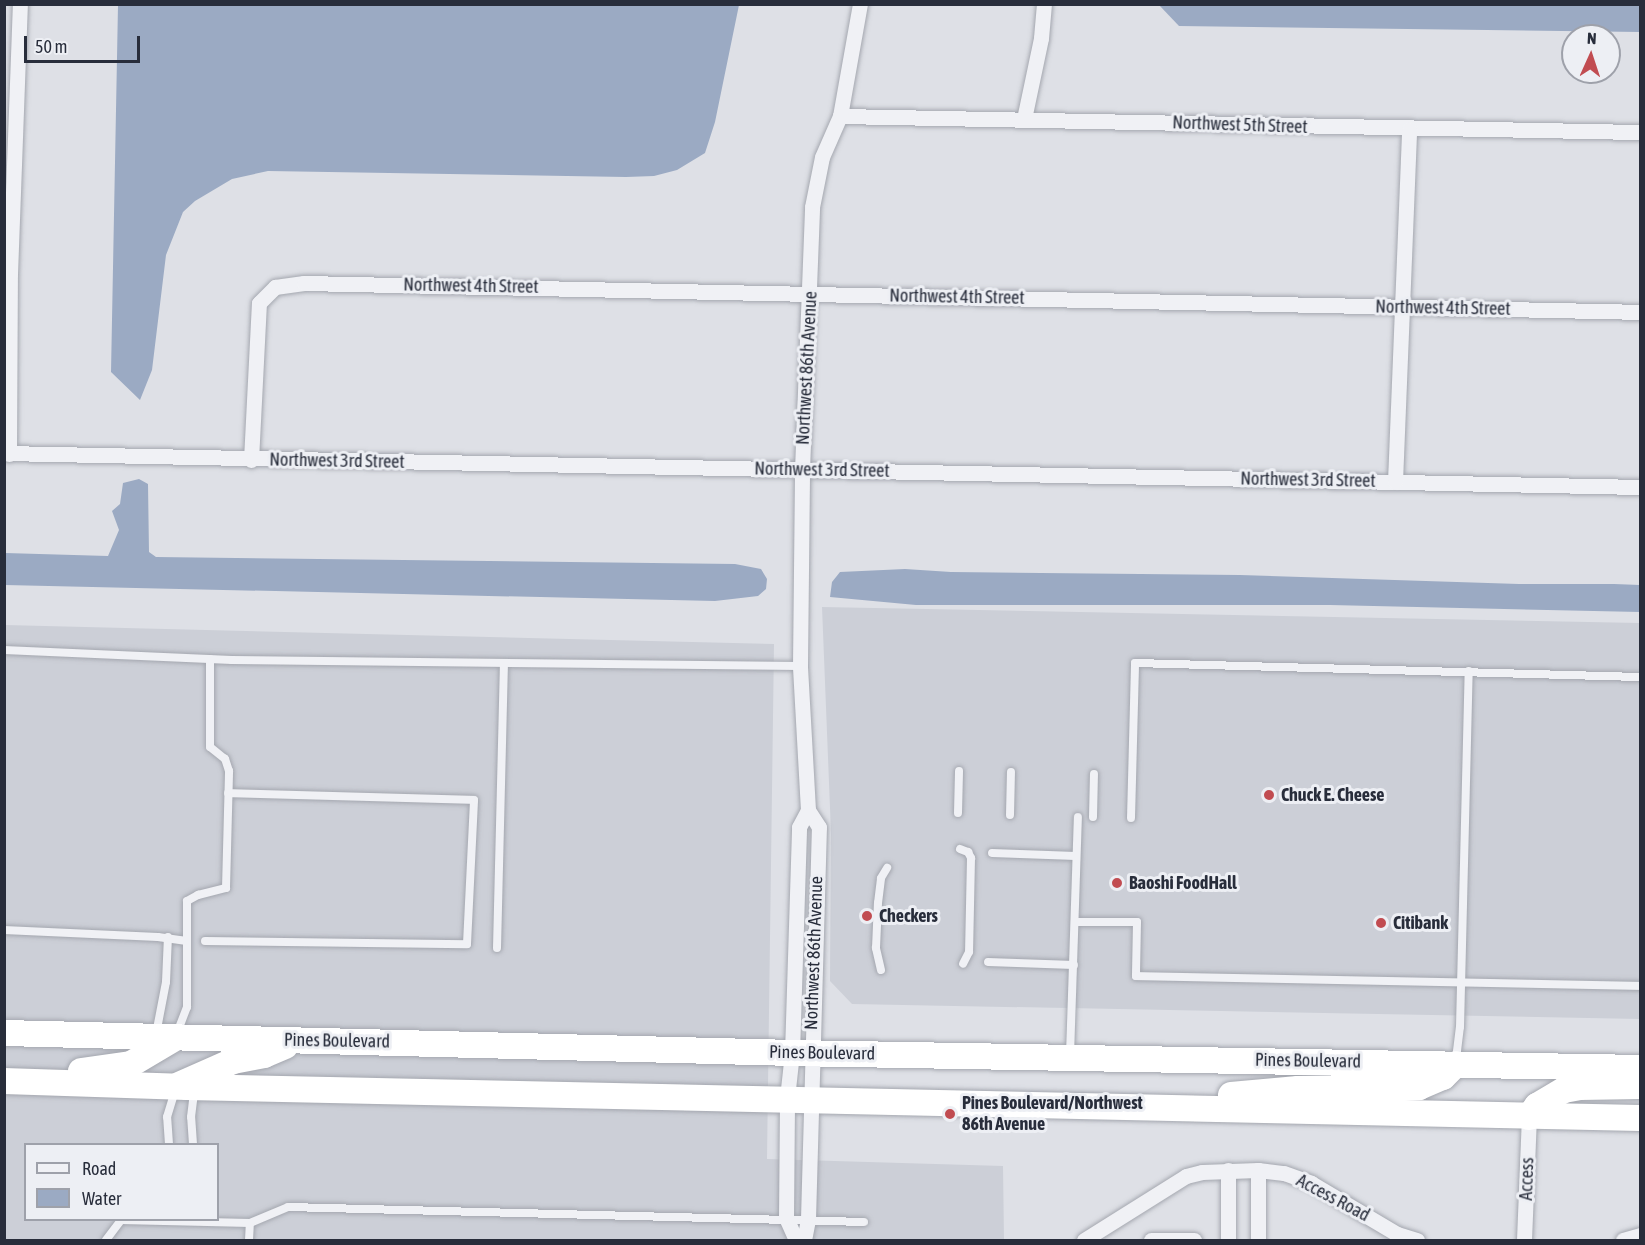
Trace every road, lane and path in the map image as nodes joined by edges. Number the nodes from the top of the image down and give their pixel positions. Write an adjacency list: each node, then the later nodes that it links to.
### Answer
1 (20, 4): 4 (street)
2 (860, 4): 5 (street, Northwest 86th Avenue)
3 (1044, 4): 6 (street)
4 (11, 99): 9 (street)
5 (840, 116): 6 (street, Northwest 5th Street); 10 (street, Northwest 86th Avenue)
6 (1024, 119): 7 (street, Northwest 5th Street)
7 (1409, 129): 8 (street, Northwest 5th Street); 11 (street)
8 (1641, 132)
9 (7, 274): 13 (street)
10 (810, 294): 11 (street, Northwest 4th Street); 14 (street, Northwest 4th Street); 15 (street, Northwest 86th Avenue)
11 (1402, 308): 12 (street, Northwest 4th Street); 16 (street)
12 (1641, 312)
13 (7, 454): 14 (street, Northwest 3rd Street)
14 (251, 460): 15 (street, Northwest 3rd Street)
15 (802, 470): 16 (street, Northwest 3rd Street); 21 (street, Northwest 86th Avenue)
16 (1395, 482): 17 (street, Northwest 3rd Street)
17 (1641, 487)
18 (4, 650): 19 (lane)
19 (210, 659): 20 (lane); 27 (lane)
20 (504, 663): 21 (lane); 42 (lane)
21 (801, 666): 52 (street, Northwest 86th Avenue)
22 (1469, 671): 23 (lane); 32 (lane); 47 (lane)
23 (1641, 677)
24 (959, 771): 28 (lane)
25 (1011, 772): 29 (lane)
26 (1094, 774): 31 (lane)
27 (228, 793): 40 (lane); 41 (lane)
28 (958, 813)
29 (1010, 815)
30 (1078, 817): 35 (lane)
31 (1093, 817)
32 (1131, 818)
33 (960, 849): 44 (lane)
34 (992, 853): 35 (lane)
35 (1076, 856): 37 (lane)
36 (886, 868): 46 (lane)
37 (1076, 922): 45 (lane); 47 (lane)
38 (4, 930): 39 (lane)
39 (168, 938): 40 (lane); 50 (lane)
40 (187, 940): 50 (lane)
41 (205, 941)
42 (497, 948)
43 (988, 962): 45 (lane)
44 (963, 963)
45 (1074, 965): 53 (lane)
46 (881, 970)
47 (1461, 983): 48 (lane); 54 (lane)
48 (1641, 986)
49 (4, 1033): 50 (highway, Pines Boulevard)
50 (165, 1037): 51 (highway, Pines Boulevard); 57 (highway)
51 (299, 1040): 52 (highway, Pines Boulevard); 59 (highway)
52 (801, 1053): 53 (highway, Pines Boulevard); 60 (street, Northwest 86th Avenue); 60 (street, Northwest 86th Avenue)
53 (1070, 1057): 54 (highway, Pines Boulevard)
54 (1456, 1064): 55 (highway, Pines Boulevard); 61 (highway)
55 (1641, 1068)
56 (4, 1081): 57 (highway)
57 (57, 1082): 59 (highway)
58 (1641, 1086): 62 (highway)
59 (185, 1087): 60 (highway); 64 (lane); 65 (lane)
60 (799, 1098): 61 (highway); 68 (street); 69 (street)
61 (1194, 1108): 62 (highway)
62 (1529, 1117): 63 (highway); 87 (street, Access)
63 (1641, 1118)
64 (169, 1143)
65 (193, 1143)
66 (1228, 1170): 67 (street, Access Road); 79 (street, Access Road); 82 (street)
67 (1258, 1170): 84 (street); 86 (street, Access Road)
68 (786, 1218): 69 (lane); 73 (lane); 77 (street)
69 (808, 1219): 72 (lane); 78 (street)
70 (120, 1221): 75 (lane)
71 (216, 1221): 73 (lane)
72 (864, 1222)
73 (250, 1223): 76 (lane)
74 (1641, 1235): 88 (street)
75 (106, 1240)
76 (249, 1240)
77 (796, 1240)
78 (804, 1240)
79 (1084, 1240)
80 (1151, 1240): 81 (street)
81 (1194, 1240)
82 (1228, 1240)
83 (1250, 1240): 84 (street)
84 (1258, 1240): 85 (street)
85 (1267, 1240)
86 (1417, 1240)
87 (1524, 1240)
88 (1623, 1240)

